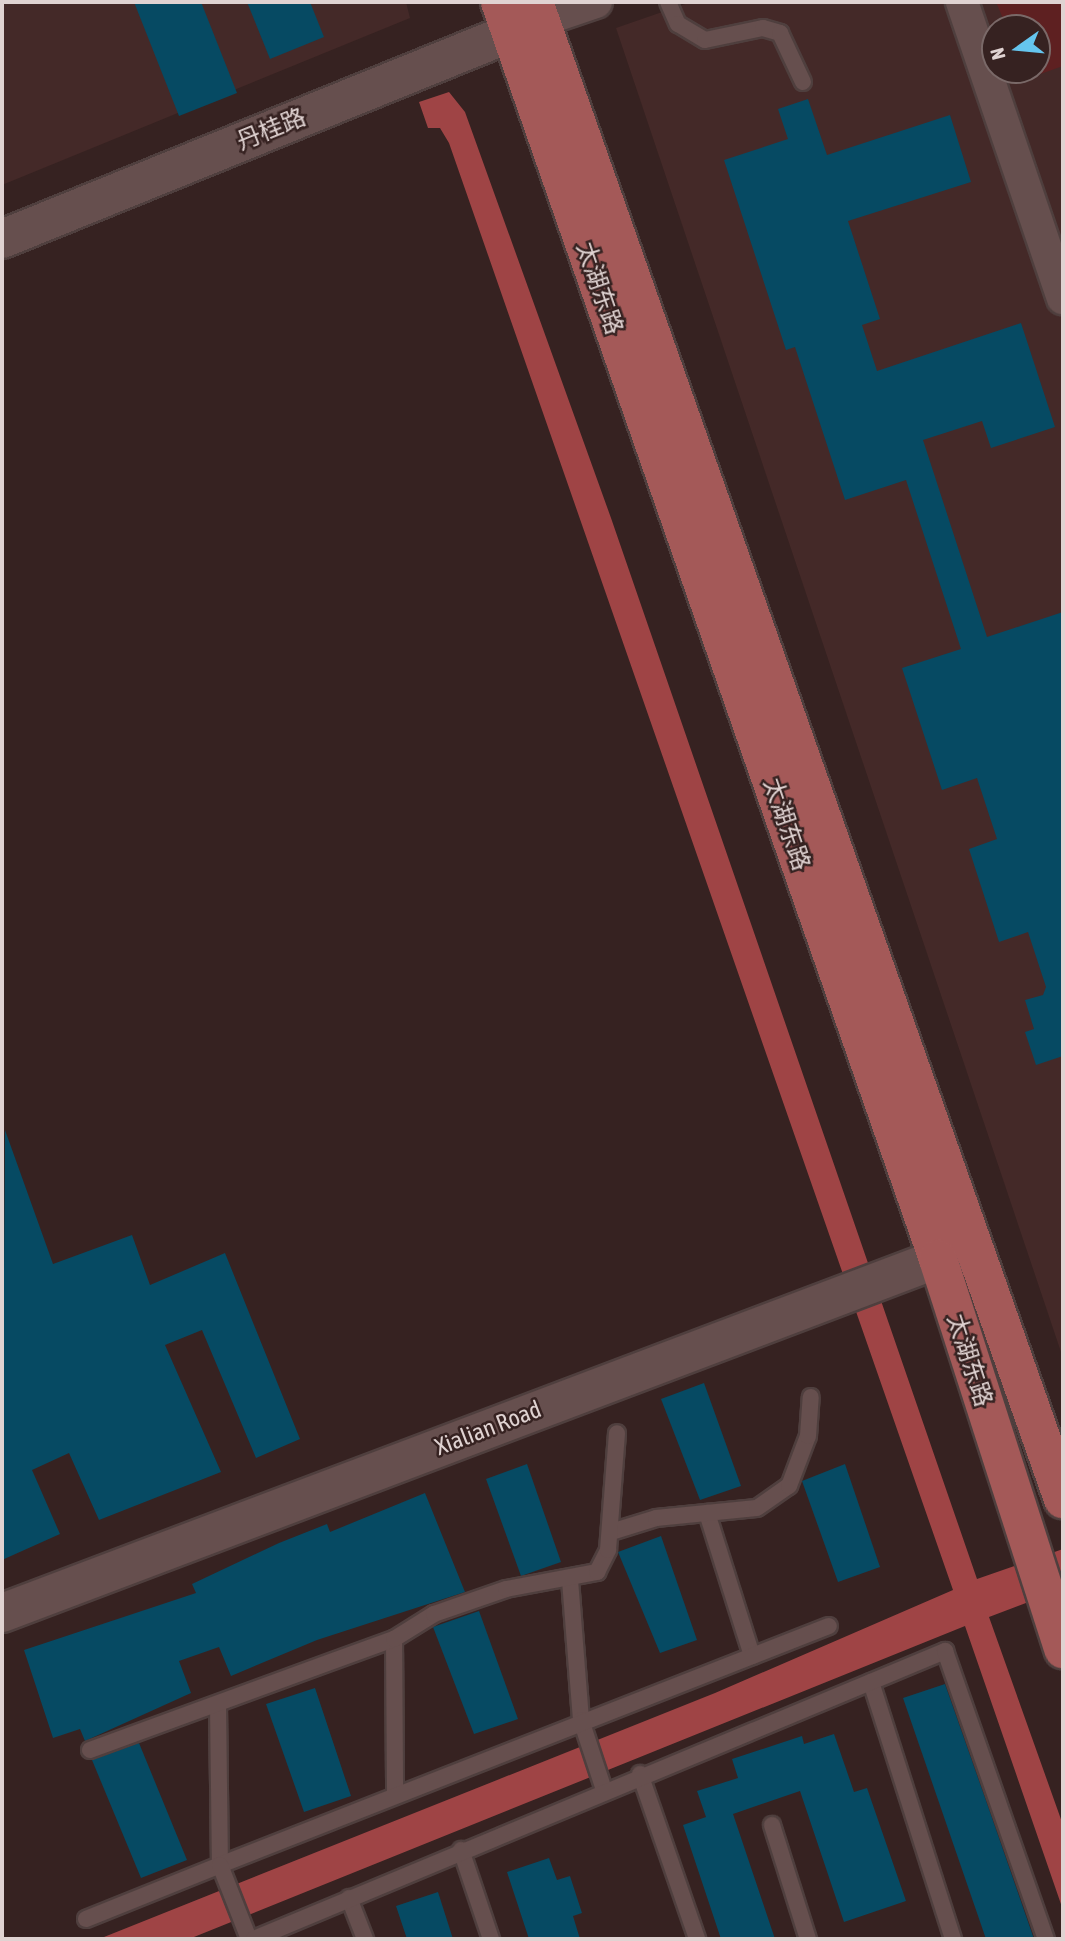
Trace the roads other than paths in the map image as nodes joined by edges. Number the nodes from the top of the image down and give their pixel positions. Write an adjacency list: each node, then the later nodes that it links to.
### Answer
1 (596, 2): 4 (street)
2 (668, 2): 5 (lane)
3 (962, 2): 7 (street)
4 (521, 14): 6 (street, 丹桂路); 8 (main road, 太湖东路); 9 (main road, 太湖东路)
5 (803, 82)
6 (2, 239)
7 (1063, 298)
8 (975, 1245): 9 (street, Xialian Road); 12 (main road, 太湖东路)
9 (938, 1259): 16 (street, Xialian Road); 19 (main road, 太湖东路)
10 (811, 1397): 13 (lane)
11 (618, 1433): 14 (lane)
12 (1063, 1499)
13 (707, 1513): 14 (lane); 20 (lane)
14 (611, 1532): 15 (lane)
15 (570, 1580): 18 (lane); 23 (lane)
16 (2, 1613)
17 (829, 1626): 20 (lane)
18 (394, 1639): 22 (lane); 27 (lane)
19 (1063, 1649)
20 (752, 1656): 23 (lane)
21 (871, 1682): 25 (lane); 39 (lane); 40 (lane)
22 (218, 1705): 24 (lane); 30 (lane)
23 (581, 1720): 26 (lane); 27 (lane)
24 (90, 1750)
25 (640, 1774): 26 (lane); 37 (lane)
26 (602, 1784): 29 (lane)
27 (395, 1791): 30 (lane)
28 (772, 1825): 38 (lane)
29 (461, 1850): 31 (lane); 36 (lane)
30 (223, 1872): 32 (lane); 33 (lane)
31 (349, 1898): 34 (lane); 35 (lane)
32 (86, 1919)
33 (246, 1932)
34 (254, 1939)
35 (365, 1939)
36 (491, 1939)
37 (697, 1939)
38 (808, 1939)
39 (953, 1939)
40 (1046, 1939)

